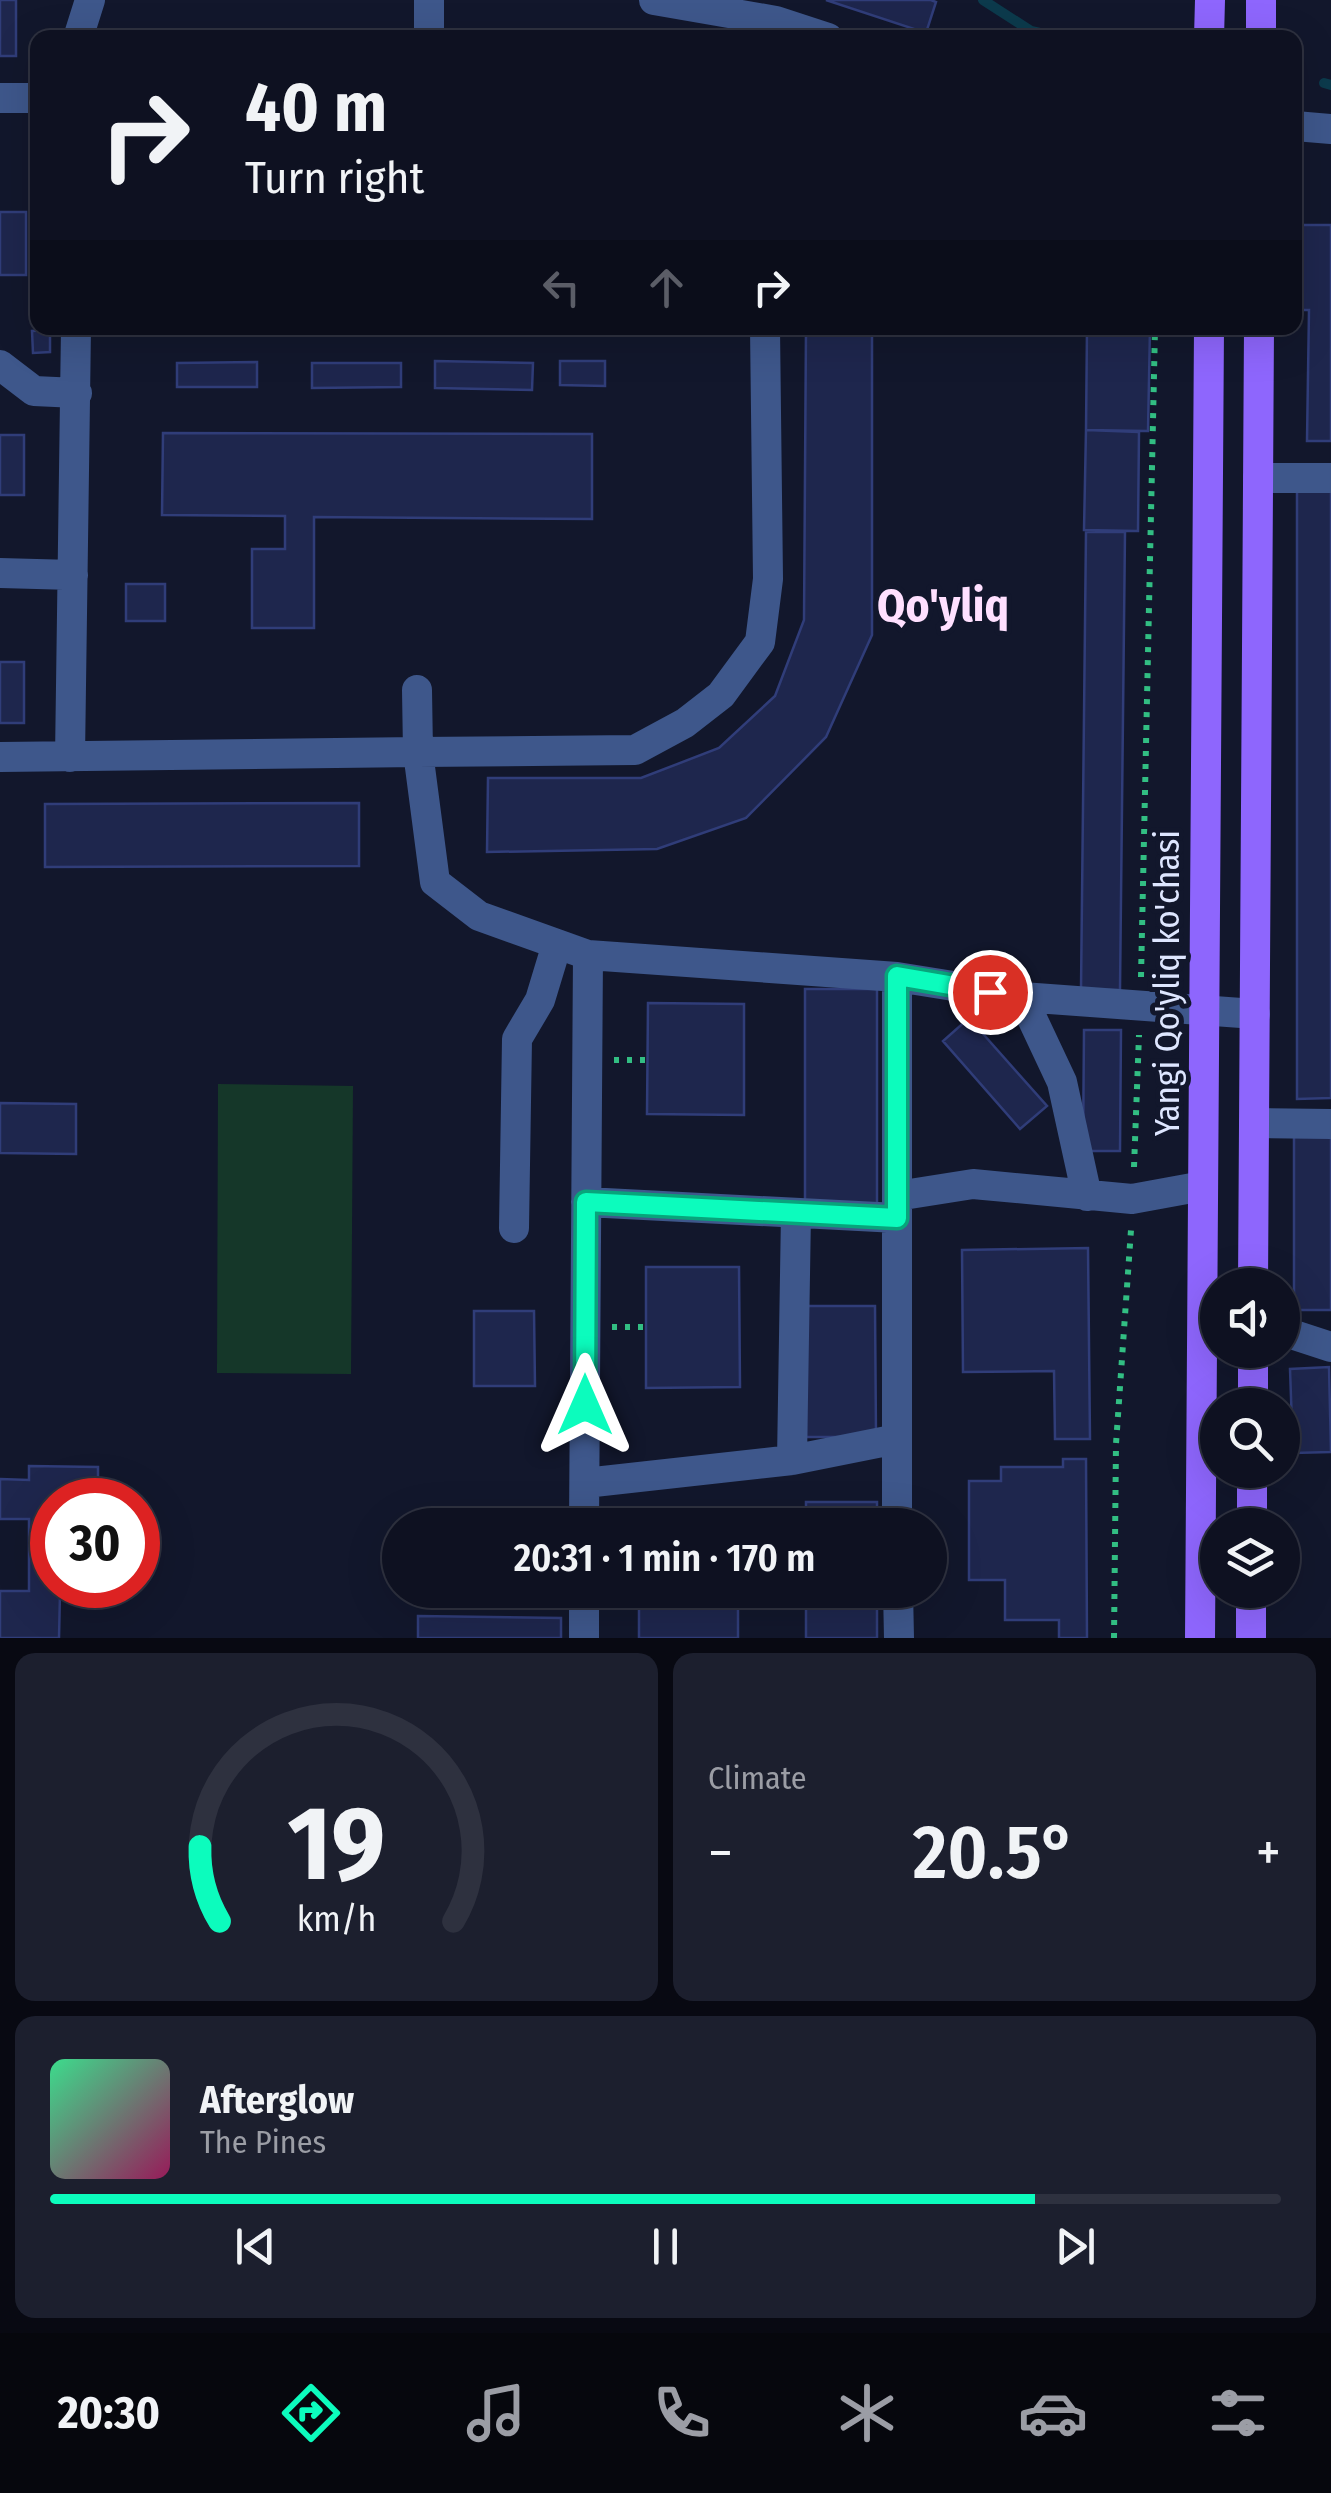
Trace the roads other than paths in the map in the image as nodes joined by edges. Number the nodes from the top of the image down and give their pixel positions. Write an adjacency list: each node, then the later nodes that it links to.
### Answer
1 (90, 0): 4 (street)
2 (430, 0): 5 (street)
3 (654, 0): 6 (street)
4 (81, 30)
5 (429, 30)
6 (802, 30)
7 (0, 98): 8 (street)
8 (30, 98)
9 (1302, 127): 10 (street)
10 (1331, 129)
11 (76, 335): 16 (street)
12 (765, 335): 22 (street)
13 (1209, 335): 29 (main road, Yangi Qo'yliq ko'chasi)
14 (1260, 335): 17 (main road)
15 (0, 365): 16 (street)
16 (77, 393): 20 (street)
17 (1258, 478): 18 (street); 30 (main road)
18 (1331, 478)
19 (0, 574): 20 (street)
20 (74, 575): 24 (street)
21 (418, 690): 22 (street)
22 (418, 752): 24 (street); 25 (street)
23 (0, 758): 24 (street)
24 (70, 758)
25 (557, 944): 26 (street); 38 (street)
26 (588, 954): 27 (street); 35 (street)
27 (897, 976): 28 (street); 36 (street)
28 (1022, 997): 29 (street); 34 (street)
29 (1204, 1012): 30 (street); 33 (main road, Yangi Qo'yliq ko'chasi)
30 (1255, 1014): 31 (main road)
31 (1254, 1123): 32 (street); 40 (main road)
32 (1331, 1124)
33 (1203, 1186): 34 (street); 39 (main road, Yangi Qo'yliq ko'chasi)
34 (1087, 1196): 36 (street)
35 (586, 1202): 37 (street); 46 (street)
36 (897, 1207): 37 (street); 44 (street)
37 (796, 1213): 45 (street)
38 (514, 1228)
39 (1207, 1268)
40 (1253, 1268)
41 (1300, 1336): 42 (street)
42 (1331, 1346)
43 (1209, 1368): 54 (main road, Yangi Qo'yliq ko'chasi)
44 (897, 1439): 45 (street); 48 (street)
45 (792, 1460): 46 (street)
46 (584, 1483): 47 (street)
47 (584, 1508)
48 (897, 1508)
49 (584, 1608): 52 (street)
50 (898, 1608): 53 (street)
51 (1252, 1608): 55 (main road)
52 (584, 1638)
53 (898, 1638)
54 (1200, 1638)
55 (1251, 1638)

